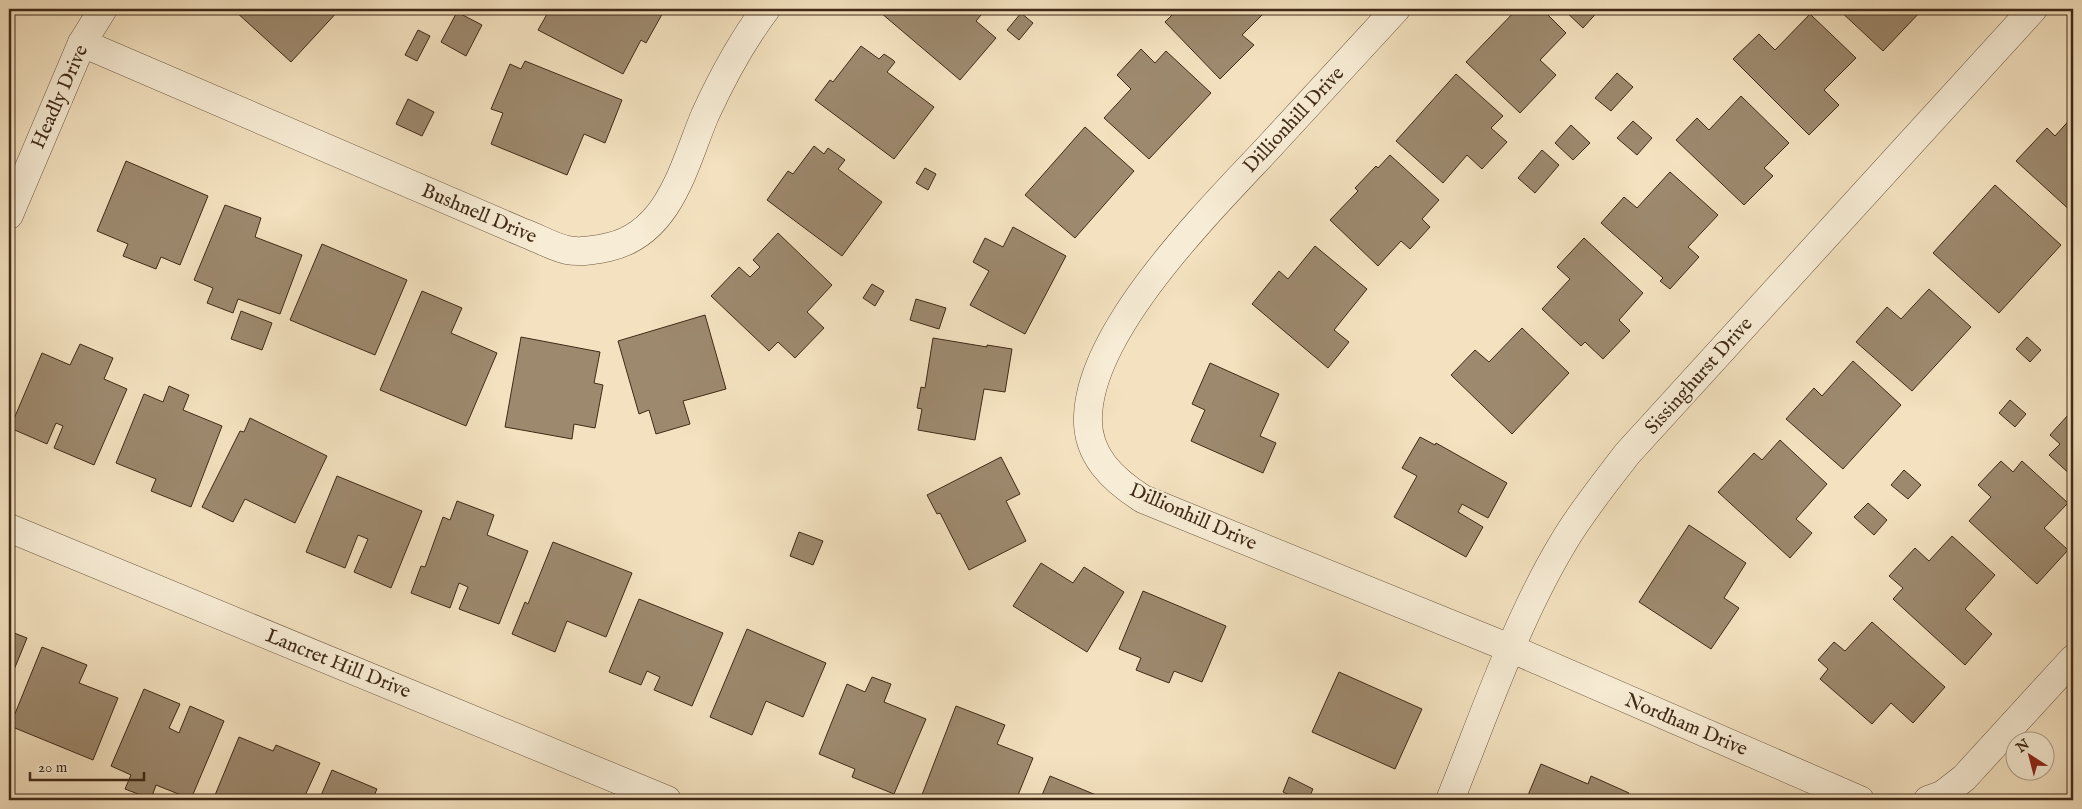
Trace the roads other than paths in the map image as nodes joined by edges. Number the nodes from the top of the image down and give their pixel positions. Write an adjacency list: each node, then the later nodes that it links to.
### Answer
1 (103, 9): 5 (street, Headly Drive)
2 (766, 9): 5 (street, Bushnell Drive)
3 (1396, 9): 8 (street, Dillionhill Drive)
4 (2033, 9): 8 (street, Sissinghurst Drive)
5 (82, 43): 6 (street, Headly Drive)
6 (9, 215)
7 (9, 528): 10 (street, Lancret Hill Drive)
8 (1512, 649): 11 (street, Sissinghurst Drive); 12 (street, Nordham Drive)
9 (2073, 659): 13 (street)
10 (667, 800)
11 (1450, 800)
12 (1860, 800)
13 (1928, 800)

